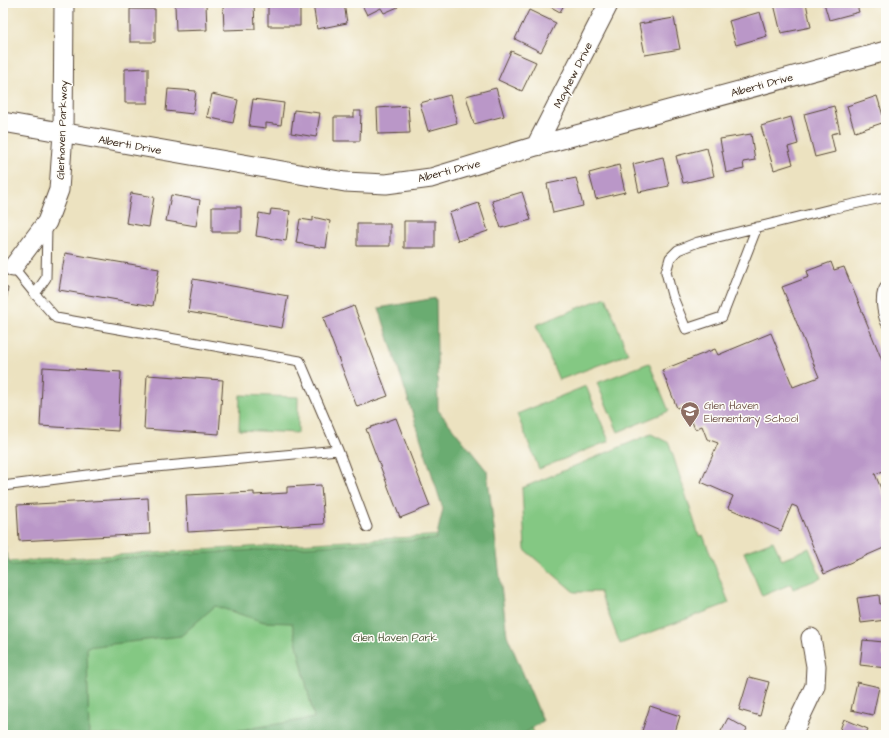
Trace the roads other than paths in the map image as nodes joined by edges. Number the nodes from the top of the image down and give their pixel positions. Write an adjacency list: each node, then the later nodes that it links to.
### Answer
1 (64, 3): 5 (street, Glenhaven Parkway)
2 (609, 3): 6 (street, Mayhew Drive)
3 (886, 51): 6 (street, Alberti Drive)
4 (3, 122): 5 (street, Alberti Drive)
5 (63, 133): 6 (street, Alberti Drive); 8 (street, Glenhaven Parkway)
6 (536, 146)
7 (886, 197): 9 (lane)
8 (47, 222): 10 (street, Glenhaven Parkway); 12 (lane)
9 (757, 227): 9 (lane)
10 (8, 266): 12 (lane)
11 (886, 286): 13 (lane)
12 (35, 294): 14 (lane)
13 (886, 323)
14 (338, 450): 15 (lane); 16 (lane)
15 (3, 486)
16 (367, 527)
17 (811, 638): 18 (street)
18 (791, 735)

